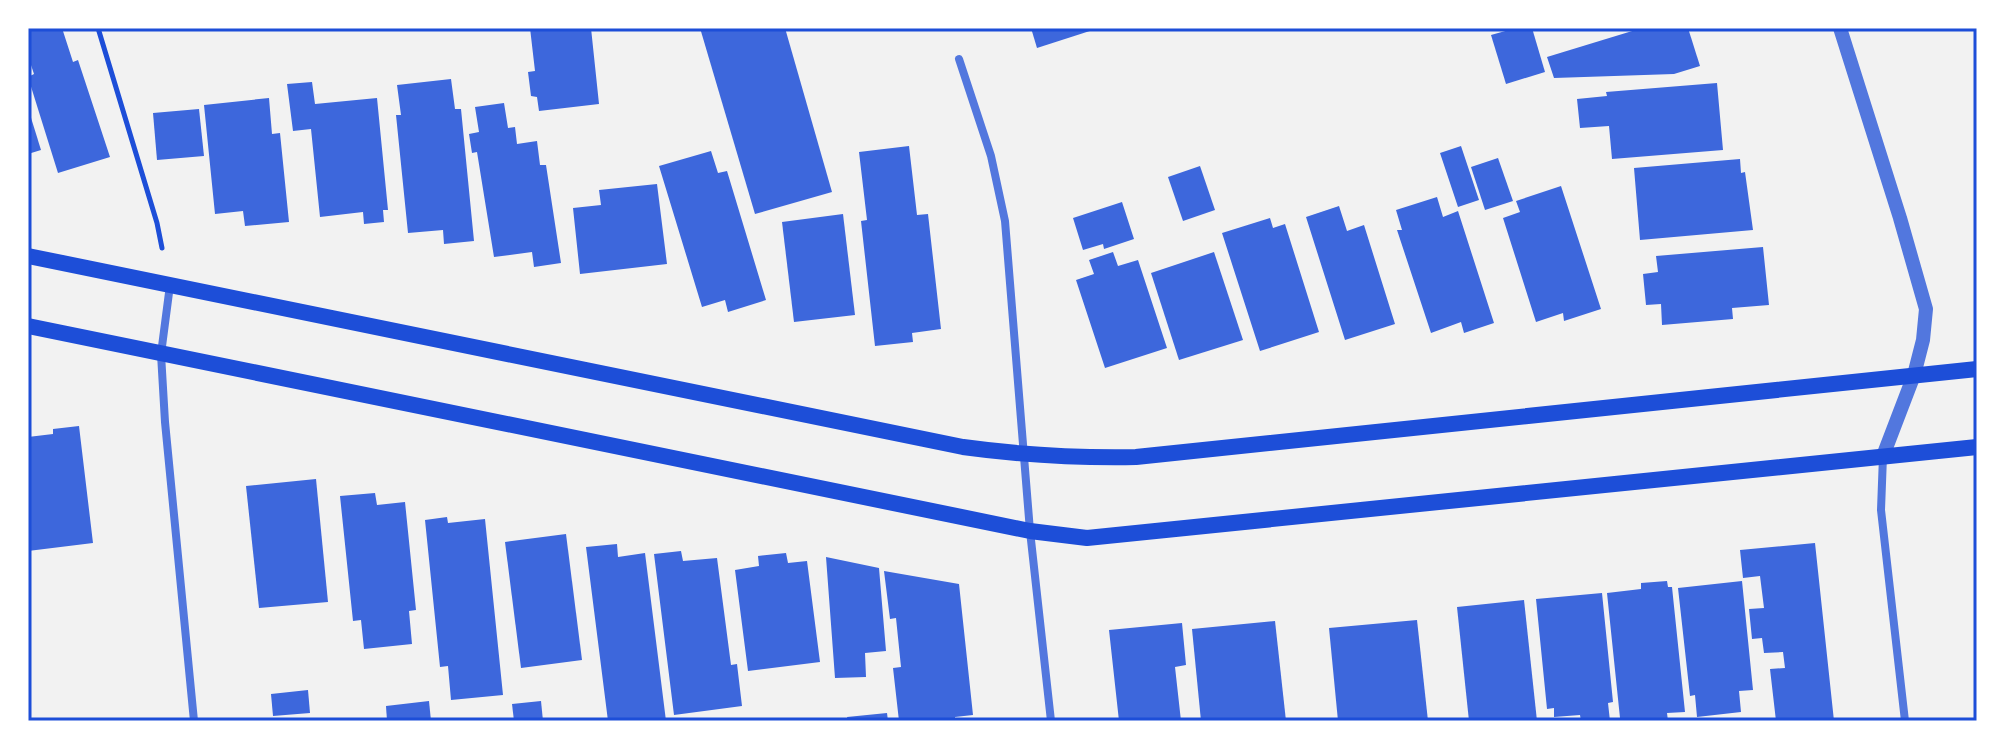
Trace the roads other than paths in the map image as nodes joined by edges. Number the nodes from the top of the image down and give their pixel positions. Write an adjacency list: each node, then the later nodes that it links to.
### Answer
1 (1840, 28): 8 (street)
2 (959, 59): 10 (street)
3 (28, 256): 4 (main road)
4 (170, 285): 6 (street); 10 (main road)
5 (28, 326): 6 (main road)
6 (161, 354): 12 (main road); 13 (street)
7 (1977, 369): 8 (main road)
8 (1914, 375): 10 (main road); 11 (street)
9 (1977, 447): 11 (main road)
10 (1023, 455): 12 (street)
11 (1883, 456): 12 (main road); 15 (street)
12 (1030, 531): 14 (street)
13 (194, 721)
14 (1051, 721)
15 (1905, 721)

